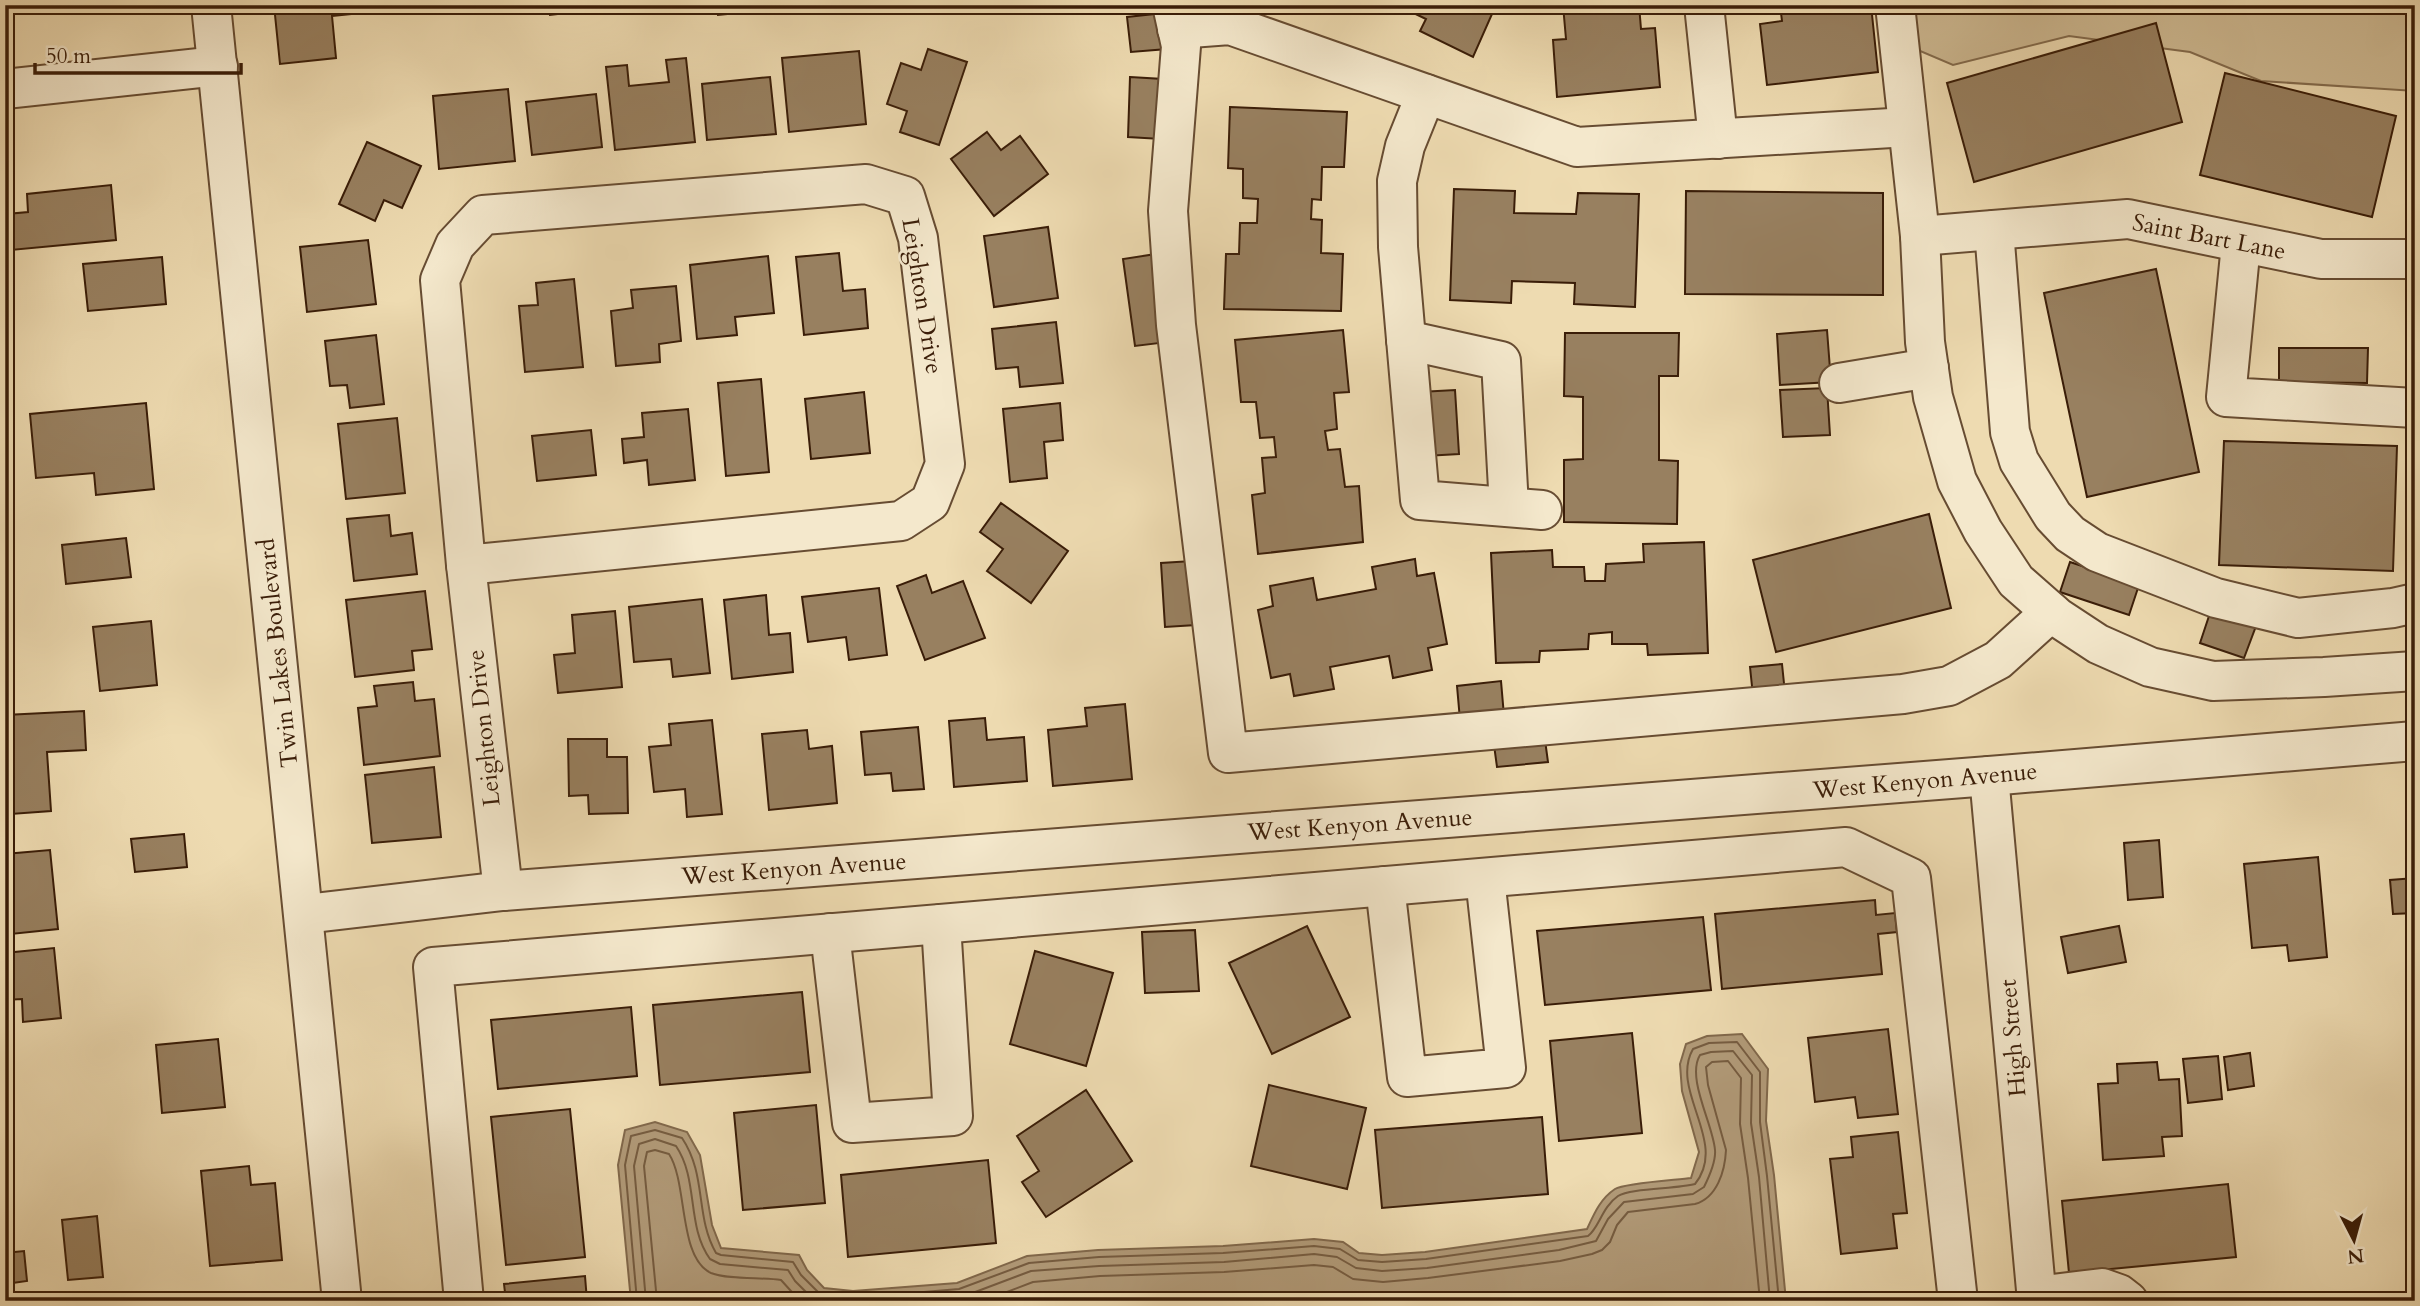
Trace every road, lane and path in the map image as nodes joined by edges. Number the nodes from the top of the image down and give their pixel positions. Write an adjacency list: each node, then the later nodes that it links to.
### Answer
1 (211, 5): 5 (street, Twin Lakes Boulevard)
2 (1704, 5): 9 (street)
3 (1895, 5): 8 (street)
4 (1175, 17): 7 (street); 20 (street)
5 (218, 66): 6 (street); 27 (street, Twin Lakes Boulevard)
6 (5, 89)
7 (1426, 94): 9 (street); 14 (street)
8 (1908, 127): 9 (street); 11 (street)
9 (1718, 139)
10 (1994, 230): 11 (street, Saint Bart Lane); 12 (street, Saint Bart Lane); 19 (street)
11 (1920, 236): 15 (street)
12 (2241, 244): 13 (street, Saint Bart Lane); 17 (street)
13 (2415, 258)
14 (1406, 340): 14 (street)
15 (1929, 368): 16 (street); 20 (street)
16 (1839, 383)
17 (2415, 408)
18 (466, 565): 18 (street, Leighton Drive); 26 (street, Leighton Drive)
19 (2415, 603)
20 (2051, 612): 21 (street)
21 (2415, 671)
22 (2415, 741): 23 (street, West Kenyon Avenue)
23 (1989, 776): 26 (street, West Kenyon Avenue); 30 (street, High Street)
24 (1485, 878): 25 (street); 25 (street); 33 (street)
25 (1385, 886): 28 (street)
26 (503, 891): 27 (street, West Kenyon Avenue)
27 (305, 914): 31 (street, Twin Lakes Boulevard)
28 (941, 924): 29 (street); 29 (street)
29 (830, 933): 32 (street)
30 (2036, 1298): 34 (street)
31 (342, 1301)
32 (464, 1301)
33 (1958, 1301)
34 (2128, 1301)

